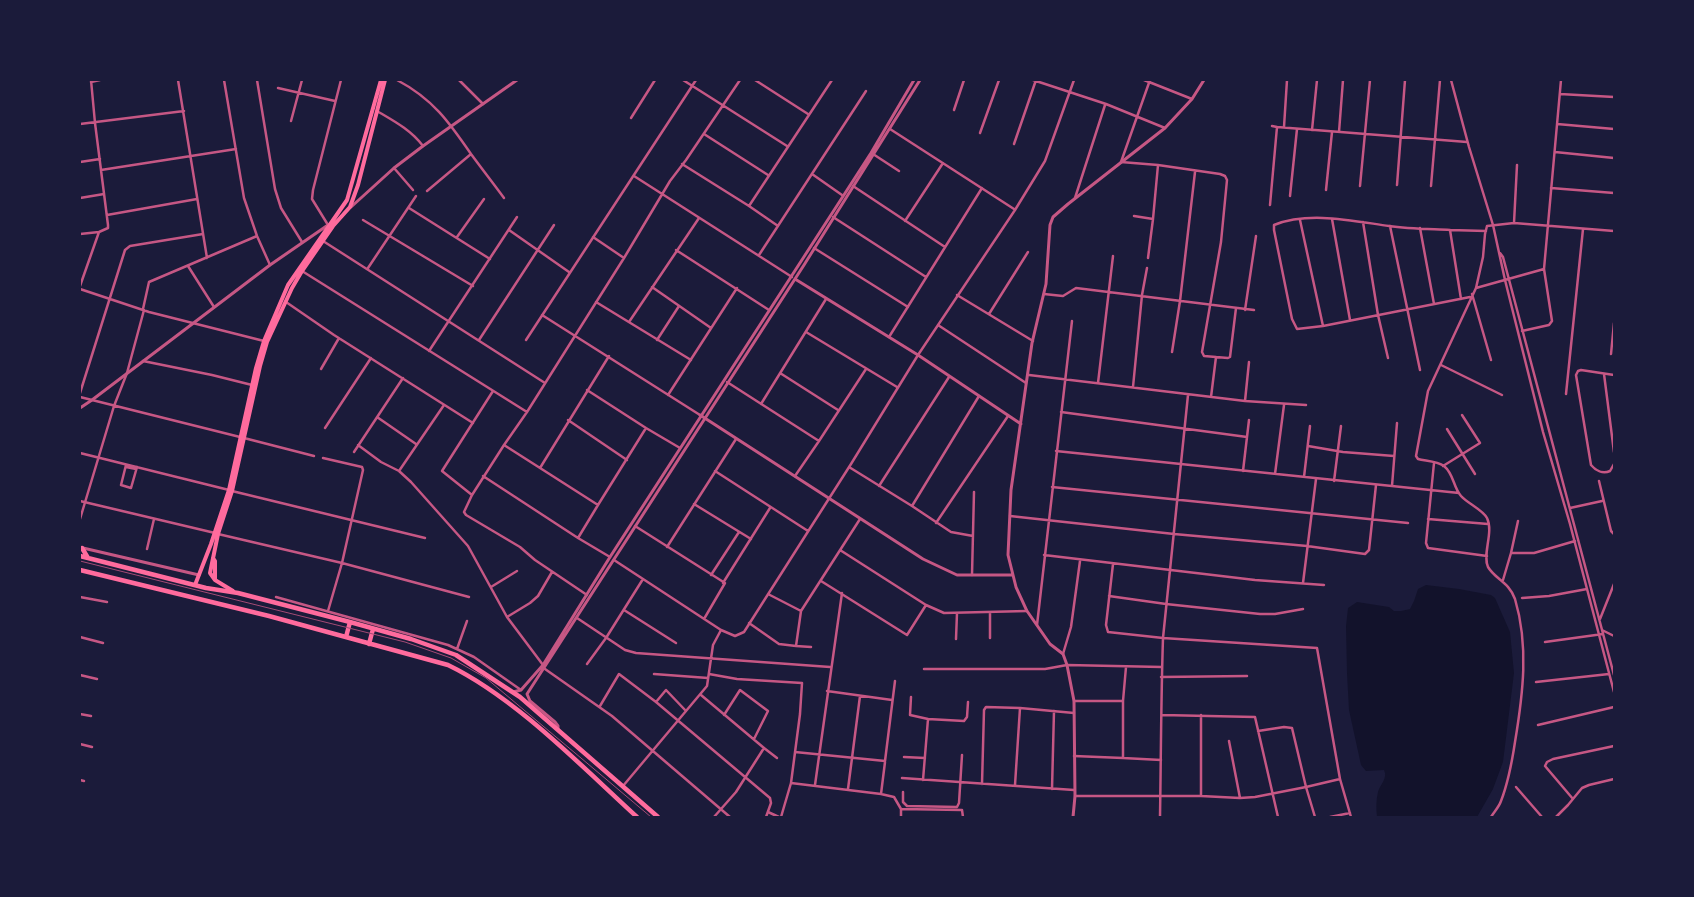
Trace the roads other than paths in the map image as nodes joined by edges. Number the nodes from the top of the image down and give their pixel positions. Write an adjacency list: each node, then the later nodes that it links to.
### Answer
1 (100, 80): 33 (street)
2 (178, 80): 50 (street)
3 (224, 80): 79 (street)
4 (257, 80): 157 (street)
5 (302, 80): 39 (street)
6 (341, 80): 44 (street)
7 (381, 80): 48 (main road)
8 (385, 80): 48 (main road)
9 (397, 80): 59 (street)
10 (459, 80): 45 (street)
11 (655, 80): 53 (street)
12 (683, 80): 36 (street)
13 (696, 80): 36 (street)
14 (740, 80): 47 (street)
15 (755, 80): 51 (street)
16 (831, 80): 51 (street)
17 (914, 80): 99 (street)
18 (920, 80): 64 (street)
19 (964, 80): 49 (street)
20 (999, 80): 70 (street)
21 (1035, 80): 40 (street); 76 (street)
22 (1074, 80): 40 (street)
23 (1144, 80): 35 (street)
24 (1204, 80): 43 (street)
25 (1287, 80): 62 (street)
26 (1317, 80): 67 (street)
27 (1343, 80): 69 (street)
28 (1370, 80): 72 (street)
29 (1405, 80): 73 (street)
30 (1440, 80): 74 (street)
31 (1451, 80): 75 (street)
32 (1561, 80): 41 (street)
33 (91, 81): 55 (street)
34 (515, 81): 45 (street)
35 (1149, 81): 43 (street); 52 (street)
36 (692, 86): 47 (street); 97 (street)
37 (278, 88): 39 (street)
38 (866, 91): 96 (street)
39 (298, 92): 44 (street); 54 (street)
40 (1070, 92): 46 (street); 123 (street)
41 (1560, 94): 42 (street); 58 (street)
42 (1614, 97)
43 (1192, 98): 63 (street)
44 (335, 101): 137 (street)
45 (482, 104): 59 (street)
46 (1106, 104): 52 (street); 116 (street)
47 (722, 106): 71 (street); 78 (street)
48 (374, 110): 77 (street); 121 (main road); 137 (main road)
49 (954, 110)
50 (184, 111): 55 (street); 83 (street)
51 (808, 114): 78 (street)
52 (1136, 116): 63 (street); 87 (street)
53 (631, 118)
54 (291, 121)
55 (95, 123): 57 (street); 85 (street)
56 (1614, 123): 66 (street)
57 (80, 124)
58 (1557, 124): 66 (street); 80 (street)
59 (452, 125): 77 (street); 81 (street)
60 (1272, 126): 61 (street)
61 (1277, 127): 62 (street); 119 (street)
62 (1284, 127): 65 (street)
63 (1165, 128): 87 (street)
64 (890, 129): 82 (street); 88 (street)
65 (1297, 129): 67 (street); 113 (street)
66 (1614, 129)
67 (1312, 130): 68 (street)
68 (1332, 132): 69 (street); 106 (street)
69 (1339, 132): 72 (street)
70 (980, 133)
71 (704, 134): 89 (street); 98 (street)
72 (1366, 135): 73 (street); 101 (street)
73 (1400, 137): 74 (street); 100 (street)
74 (1434, 139): 75 (street); 102 (street)
75 (1468, 142): 138 (street)
76 (1014, 144)
77 (423, 146): 92 (street)
78 (787, 146): 98 (street)
79 (236, 149): 83 (street); 151 (street)
80 (1555, 152): 84 (street); 104 (street)
81 (471, 154): 107 (street); 115 (street)
82 (873, 154): 94 (street); 99 (street)
83 (191, 155): 93 (street); 117 (street)
84 (1614, 158)
85 (100, 160): 86 (street); 93 (street)
86 (80, 162)
87 (1120, 162): 90 (street); 116 (street)
88 (942, 163): 103 (street); 133 (street)
89 (682, 164): 110 (street); 120 (street)
90 (1158, 165): 95 (street); 130 (street)
91 (1517, 166): 135 (street)
92 (394, 168): 105 (street); 121 (street)
93 (101, 170): 109 (street)
94 (899, 171)
95 (1195, 172): 192 (street); 196 (street)
96 (812, 174): 111 (street); 139 (street)
97 (634, 176): 110 (street); 153 (street)
98 (768, 176): 120 (street)
99 (851, 185): 111 (street); 127 (street); 133 (street)
100 (1397, 185)
101 (1360, 186)
102 (1431, 186)
103 (982, 188): 123 (street); 159 (street)
104 (1551, 188): 108 (street); 141 (street)
105 (413, 190)
106 (1326, 190)
107 (427, 191)
108 (1614, 193)
109 (104, 194): 114 (street); 124 (street)
110 (662, 194): 128 (street); 166 (street)
111 (842, 195): 177 (street)
112 (416, 196): 122 (street)
113 (1290, 196)
114 (80, 198)
115 (504, 198)
116 (1075, 198): 185 (street)
117 (197, 199): 124 (street); 150 (street)
118 (484, 199): 155 (street)
119 (1270, 205)
120 (749, 206): 139 (street)
121 (350, 208): 156 (main road)
122 (409, 208): 152 (street); 155 (street)
123 (1015, 210): 186 (street)
124 (107, 215): 148 (street)
125 (1134, 216): 130 (street)
126 (517, 217): 144 (street)
127 (833, 217): 158 (street); 176 (street)
128 (700, 218): 161 (street); 163 (street)
129 (1332, 218): 131 (street); 134 (street); 209 (street)
130 (1153, 219): 167 (street)
131 (1300, 219): 216 (street); 216 (street)
132 (363, 220): 152 (street)
133 (905, 221): 159 (street)
134 (1362, 222): 140 (street); 207 (street)
135 (1514, 223): 138 (street); 141 (street)
136 (554, 224): 160 (street)
137 (328, 225): 157 (street); 226 (main road)
138 (1493, 225): 146 (street); 178 (street)
139 (778, 226): 163 (street)
140 (1390, 226): 142 (street); 205 (street)
141 (1547, 226): 143 (street); 173 (street)
142 (1420, 228): 145 (street); 195 (street)
143 (1583, 229): 147 (street); 262 (street)
144 (509, 230): 160 (street); 168 (street)
145 (1450, 230): 146 (street); 191 (street)
146 (1486, 231): 183 (street)
147 (1614, 231)
148 (99, 232): 149 (street); 180 (street)
149 (80, 234)
150 (203, 234): 165 (street); 189 (street)
151 (257, 236): 165 (street); 169 (street)
152 (390, 236): 171 (street); 179 (street)
153 (593, 236): 166 (street); 175 (street)
154 (1256, 236): 203 (street)
155 (457, 237): 168 (street)
156 (323, 241): 171 (street); 174 (main road)
157 (302, 242): 169 (street)
158 (814, 248): 177 (street); 199 (street)
159 (945, 248): 176 (street)
160 (538, 249): 175 (street); 223 (street)
161 (676, 250): 181 (street); 182 (street)
162 (1028, 252): 206 (street)
163 (759, 255): 177 (street)
164 (1113, 256): 184 (street)
165 (207, 258): 170 (street)
166 (624, 258): 194 (street)
167 (1148, 258)
168 (490, 259): 179 (street)
169 (270, 265): 198 (street)
170 (188, 266): 198 (street); 201 (street)
171 (368, 268): 211 (street)
172 (1147, 268): 187 (street)
173 (1544, 269): 178 (street); 218 (street)
174 (302, 270): 193 (main road); 228 (street)
175 (569, 272): 208 (street)
176 (926, 277): 199 (street)
177 (793, 278): 190 (street); 202 (street); 252 (street)
178 (1507, 280): 183 (street); 218 (street); 377 (street)
179 (473, 286): 211 (street)
180 (80, 287): 189 (street)
181 (652, 287): 197 (street); 212 (street)
182 (736, 288): 202 (street); 217 (street)
183 (1476, 288): 188 (street)
184 (1109, 292): 185 (street); 187 (street); 254 (street)
185 (1044, 294): 227 (street)
186 (957, 295): 206 (street); 215 (street)
187 (1142, 295): 192 (street); 258 (street)
188 (1471, 296): 191 (street); 237 (street); 240 (street)
189 (110, 298): 201 (street); 261 (street)
190 (826, 299): 219 (street); 221 (street)
191 (1461, 299): 195 (street)
192 (1180, 301): 196 (street); 229 (street)
193 (286, 302): 222 (street); 226 (main road)
194 (596, 302): 212 (street); 220 (street)
195 (1434, 304): 205 (street)
196 (1210, 305): 200 (street); 233 (street)
197 (679, 306): 217 (street); 225 (street)
198 (214, 307): 213 (street)
199 (908, 307): 221 (street)
200 (1236, 308): 203 (street); 233 (street)
201 (143, 310): 213 (street); 244 (street)
202 (769, 310): 280 (street)
203 (1245, 310): 204 (street)
204 (1254, 310)
205 (1407, 310): 207 (street); 243 (street)
206 (989, 314): 227 (street)
207 (1378, 315): 209 (street); 235 (street)
208 (542, 316): 220 (street); 224 (street)
209 (1350, 320): 216 (street)
210 (1072, 321): 251 (street)
211 (450, 322): 223 (street); 228 (street)
212 (629, 322): 225 (street)
213 (194, 323): 226 (street); 238 (street)
214 (1614, 323): 230 (street)
215 (938, 325): 231 (street); 255 (street)
216 (1323, 326)
217 (711, 328): 236 (street)
218 (1522, 331): 353 (street)
219 (806, 332): 242 (street); 245 (street)
220 (574, 336): 232 (street); 253 (street)
221 (889, 337): 231 (street)
222 (339, 338): 234 (street); 241 (street)
223 (479, 340): 253 (street)
224 (526, 340)
225 (657, 340): 236 (street)
226 (266, 341): 256 (main road); 296 (main road)
227 (1033, 341): 247 (street)
228 (429, 351): 260 (street)
229 (1172, 352)
230 (1611, 354)
231 (918, 355): 249 (street); 257 (street)
232 (609, 356): 259 (street); 263 (street)
233 (1216, 357): 268 (street)
234 (371, 358): 250 (street); 292 (street)
235 (1388, 358)
236 (691, 360): 263 (street)
237 (1491, 360)
238 (144, 361): 244 (street); 256 (street)
239 (1249, 362): 270 (street)
240 (1441, 365): 265 (street); 316 (street)
241 (321, 369)
242 (866, 369): 257 (street); 277 (street)
243 (1420, 370)
244 (127, 373): 269 (street); 275 (street)
245 (780, 373): 272 (street); 277 (street)
246 (1604, 374): 248 (street); 308 (street); 318 (street)
247 (1029, 375): 251 (street); 255 (street)
248 (1614, 375)
249 (949, 377): 266 (street); 336 (street)
250 (402, 378): 271 (street); 283 (street)
251 (1065, 379): 254 (street); 279 (street)
252 (728, 382): 272 (street); 284 (street)
253 (545, 383): 278 (street)
254 (1098, 383): 258 (street)
255 (1027, 384): 289 (street)
256 (252, 385): 296 (main road)
257 (897, 387): 321 (street)
258 (1133, 387): 264 (street)
259 (587, 390): 285 (street); 293 (street)
260 (493, 392): 278 (street); 287 (street)
261 (80, 393)
262 (1566, 394)
263 (668, 395): 280 (street)
264 (1188, 395): 268 (street); 294 (street)
265 (1502, 395)
266 (979, 396): 282 (street); 351 (street)
267 (80, 397): 269 (street)
268 (1211, 397): 270 (street)
269 (92, 400): 275 (street); 276 (street)
270 (1245, 401): 273 (street)
271 (444, 404): 287 (street); 300 (street)
272 (761, 404): 299 (street)
273 (1284, 405): 274 (street); 327 (street)
274 (1306, 405)
275 (114, 406): 296 (street); 313 (street)
276 (80, 408)
277 (838, 410): 299 (street)
278 (527, 412): 301 (street)
279 (1061, 412): 294 (street); 305 (street)
280 (700, 415): 284 (street); 304 (street)
281 (1462, 415): 310 (street)
282 (1008, 416): 289 (street); 364 (street)
283 (377, 417): 300 (street); 302 (street)
284 (704, 418): 298 (street); 367 (street)
285 (568, 420): 315 (street); 323 (street)
286 (1249, 420): 297 (street)
287 (473, 423): 343 (street)
288 (1397, 423): 312 (street)
289 (1021, 424): 355 (street)
290 (1310, 426): 303 (street)
291 (1341, 426): 306 (street)
292 (325, 428)
293 (646, 428): 304 (street); 315 (street)
294 (1185, 428): 297 (street); 317 (street)
295 (1446, 429): 310 (street)
296 (242, 437): 311 (street); 339 (main road)
297 (1247, 437): 325 (street)
298 (736, 438): 326 (street); 330 (street)
299 (818, 441): 330 (street)
300 (416, 444): 324 (street)
301 (504, 445): 323 (street); 329 (street)
302 (358, 446): 307 (street); 324 (street)
303 (1308, 446): 306 (street); 331 (street)
304 (680, 448): 387 (street)
305 (1056, 451): 317 (street); 338 (street)
306 (1338, 451): 312 (street); 333 (street)
307 (354, 452)
308 (1614, 452)
309 (80, 453): 313 (street)
310 (1462, 454): 320 (street); 328 (street)
311 (314, 456)
312 (1394, 456): 337 (street)
313 (98, 457): 319 (street); 348 (street)
314 (323, 458): 358 (street)
315 (627, 460): 350 (street)
316 (1434, 462): 320 (street); 340 (street)
317 (1182, 464): 325 (street); 345 (street)
318 (1614, 464)
319 (126, 466): 322 (street); 322 (street)
320 (1443, 466): 342 (street)
321 (849, 467): 336 (street); 344 (street)
322 (137, 468): 339 (street)
323 (540, 468): 350 (street)
324 (398, 471): 409 (street)
325 (1243, 471): 327 (street)
326 (715, 472): 349 (street); 352 (street)
327 (1275, 474): 331 (street)
328 (1475, 474)
329 (484, 476): 343 (street); 375 (street)
330 (795, 476): 344 (street)
331 (1304, 477): 332 (street)
332 (1316, 479): 333 (street); 354 (street)
333 (1334, 480): 335 (street)
334 (1599, 481): 347 (street)
335 (1376, 485): 337 (street); 362 (street)
336 (879, 486): 351 (street)
337 (1392, 486): 340 (street)
338 (1052, 487): 345 (street); 361 (street)
339 (230, 490): 358 (street); 370 (main road)
340 (1430, 490): 342 (street); 360 (street)
341 (974, 492): 373 (street)
342 (1459, 493): 366 (street)
343 (472, 494): 396 (street)
344 (829, 498): 359 (street); 368 (street)
345 (1178, 500): 354 (street); 371 (street)
346 (80, 501): 348 (street)
347 (1602, 501): 353 (street); 372 (street)
348 (85, 502): 356 (street); 357 (street)
349 (694, 504): 369 (street); 379 (street)
350 (598, 505): 375 (street)
351 (912, 506): 364 (street)
352 (770, 508): 368 (street); 376 (street)
353 (1570, 508): 377 (street)
354 (1310, 513): 362 (street); 378 (street)
355 (1010, 516): 361 (street); 400 (street)
356 (80, 519)
357 (154, 519): 370 (street); 381 (street)
358 (352, 519): 374 (street); 391 (street)
359 (860, 519): 382 (street); 399 (street)
360 (1428, 519): 366 (street); 386 (street)
361 (1048, 520): 371 (street); 384 (street)
362 (1372, 520): 365 (street); 378 (street)
363 (1518, 521): 383 (street)
364 (936, 522): 373 (street)
365 (1408, 523)
366 (1488, 524): 386 (street)
367 (636, 526): 379 (street); 389 (street)
368 (808, 531): 413 (street)
369 (739, 532): 376 (street); 398 (street)
370 (217, 534): 391 (street); 397 (main road); 411 (main road)
371 (1174, 534): 378 (street); 394 (street)
372 (1614, 534)
373 (973, 536): 399 (street)
374 (425, 538)
375 (578, 538): 387 (street)
376 (751, 539): 404 (street)
377 (1576, 540): 383 (street); 410 (street); 433 (street)
378 (1307, 546): 405 (street)
379 (667, 547): 398 (street)
380 (81, 548): 388 (highway); 397 (street)
381 (147, 549)
382 (840, 550): 402 (street); 422 (street)
383 (1512, 553): 403 (street)
384 (1044, 555): 390 (street); 437 (street)
385 (80, 556): 388 (highway)
386 (1487, 556): 403 (street)
387 (610, 557): 389 (street); 414 (street)
388 (88, 558): 407 (highway)
389 (614, 559): 401 (street); 431 (street)
390 (1080, 561): 392 (street); 456 (street)
391 (342, 563): 417 (street); 429 (street)
392 (1113, 564): 394 (street); 415 (street)
393 (80, 570): 444 (highway)
394 (1171, 570): 405 (street); 421 (street)
395 (517, 571): 409 (street)
396 (552, 572): 414 (street); 430 (street)
397 (199, 574): 407 (main road)
398 (711, 575): 404 (street)
399 (972, 575): 400 (street)
400 (1013, 575): 426 (street)
401 (643, 579): 424 (street); 432 (street)
402 (822, 580): 412 (street); 425 (street)
403 (1503, 580): 565 (street)
404 (723, 583): 432 (street)
405 (1303, 583): 408 (street)
406 (1614, 584): 433 (street)
407 (195, 585): 411 (highway)
408 (1324, 585)
409 (491, 587): 430 (street)
410 (1587, 589): 419 (street); 441 (street)
411 (238, 593): 429 (highway)
412 (842, 593): 422 (street); 463 (street)
413 (768, 594): 425 (street); 436 (street)
414 (587, 595): 462 (street)
415 (1109, 596): 421 (street); 447 (street)
416 (80, 597): 420 (street)
417 (469, 597)
418 (276, 598): 429 (street)
419 (1522, 598)
420 (107, 602)
421 (1166, 604): 423 (street); 447 (street)
422 (926, 605): 427 (street)
423 (1303, 609)
424 (624, 610): 445 (street); 451 (street)
425 (801, 611): 453 (street)
426 (1027, 611): 428 (street); 437 (street)
427 (957, 613): 428 (street); 448 (street)
428 (990, 613): 446 (street)
429 (327, 614): 435 (highway); 455 (street)
430 (507, 617): 462 (street)
431 (578, 618): 445 (street); 462 (street)
432 (704, 619): 439 (street)
433 (1599, 620): 440 (street)
434 (467, 621): 455 (street)
435 (350, 622): 438 (highway); 444 (highway)
436 (749, 623): 439 (street); 453 (street)
437 (1037, 625): 456 (street)
438 (373, 628): 452 (highway); 459 (highway)
439 (721, 630): 458 (street)
440 (1603, 632): 441 (street); 442 (street); 470 (street)
441 (1599, 635): 449 (street); 468 (street)
442 (1614, 636)
443 (80, 637): 450 (street)
444 (346, 637): 452 (highway)
445 (606, 638): 458 (street); 460 (street)
446 (990, 638)
447 (1163, 638): 465 (street); 525 (street)
448 (956, 639)
449 (1545, 642)
450 (103, 643)
451 (676, 643)
452 (369, 644): 551 (highway)
453 (796, 646): 454 (street)
454 (811, 647)
455 (457, 649): 457 (street)
456 (1063, 654): 461 (street)
457 (471, 656): 459 (street); 477 (street)
458 (710, 658): 463 (street); 471 (street)
459 (467, 662): 479 (highway)
460 (587, 664)
461 (1067, 665): 464 (street); 466 (street); 485 (street)
462 (544, 667): 477 (street); 489 (street); 503 (street)
463 (830, 667): 478 (street)
464 (1126, 667): 465 (street); 486 (street)
465 (1162, 667): 473 (street)
466 (924, 669)
467 (654, 674): 471 (street)
468 (1609, 674): 476 (street); 480 (street)
469 (80, 675): 474 (street)
470 (1614, 675)
471 (708, 676): 481 (street); 512 (street)
472 (1247, 676): 473 (street)
473 (1161, 677): 497 (street)
474 (97, 679)
475 (895, 681): 484 (street)
476 (1536, 682)
477 (521, 690): 479 (street)
478 (827, 691): 482 (street); 513 (street)
479 (512, 692): 503 (highway)
480 (1614, 692)
481 (701, 695): 492 (street); 496 (street)
482 (860, 696): 484 (street); 516 (street)
483 (910, 697): 500 (street)
484 (892, 700): 522 (street)
485 (1074, 701): 486 (street); 494 (street)
486 (1123, 701): 520 (street)
487 (656, 702): 489 (street); 492 (street); 501 (street)
488 (968, 702): 500 (street)
489 (600, 706): 511 (street)
490 (1614, 707): 502 (street)
491 (1020, 708): 493 (street); 530 (street); 532 (street)
492 (686, 711): 501 (street)
493 (1054, 711): 494 (street); 536 (street)
494 (1074, 713): 515 (street)
495 (80, 714): 499 (street)
496 (724, 715): 505 (street); 505 (street)
497 (1162, 715): 498 (street); 521 (street)
498 (1201, 715): 504 (street); 544 (street)
499 (91, 716)
500 (928, 719): 519 (street)
501 (678, 720): 511 (street); 523 (street)
502 (1538, 725)
503 (558, 730): 534 (highway)
504 (1257, 731): 533 (street); 541 (street)
505 (754, 740): 510 (street)
506 (1229, 741): 545 (street)
507 (80, 744): 509 (street)
508 (1614, 746): 546 (street)
509 (92, 747)
510 (764, 748): 518 (street); 523 (street)
511 (654, 750): 534 (street); 547 (street)
512 (795, 752): 513 (street); 529 (street)
513 (819, 755): 516 (street); 531 (street)
514 (962, 755): 528 (street)
515 (1074, 756): 520 (street); 538 (street)
516 (852, 757): 522 (street); 537 (street)
517 (904, 757): 519 (street)
518 (777, 758)
519 (925, 758): 527 (street)
520 (1123, 758): 521 (street)
521 (1161, 760): 543 (street)
522 (885, 761): 540 (street)
523 (746, 778): 547 (street); 549 (street)
524 (902, 778): 527 (street)
525 (1340, 779): 533 (street); 550 (street)
526 (1614, 779): 546 (street)
527 (924, 780): 528 (street)
528 (960, 782): 530 (street); 539 (street)
529 (791, 783): 531 (street); 556 (street)
530 (982, 784): 532 (street)
531 (815, 785): 537 (street)
532 (1015, 785): 536 (street)
533 (1306, 786): 541 (street); 562 (street)
534 (622, 787): 552 (highway)
535 (1516, 787): 566 (street)
536 (1052, 789): 538 (street)
537 (848, 790): 540 (street)
538 (1074, 790): 542 (street)
539 (903, 792)
540 (881, 794): 548 (street)
541 (1272, 794): 545 (street); 561 (street)
542 (1075, 796): 543 (street); 559 (street)
543 (1160, 796): 544 (street); 560 (street)
544 (1201, 796): 545 (street)
545 (1240, 798)
546 (1573, 799): 567 (street)
547 (721, 809): 553 (street); 554 (street)
548 (901, 809): 557 (street); 558 (street)
549 (768, 812): 555 (street); 556 (street)
550 (1350, 813): 563 (street); 564 (street)
551 (637, 817)
552 (658, 817)
553 (714, 817)
554 (730, 817)
555 (766, 817)
556 (780, 817)
557 (901, 817)
558 (963, 817)
559 (1073, 817)
560 (1160, 817)
561 (1278, 817)
562 (1315, 817)
563 (1330, 817)
564 (1351, 817)
565 (1491, 817)
566 (1542, 817)
567 (1556, 817)

